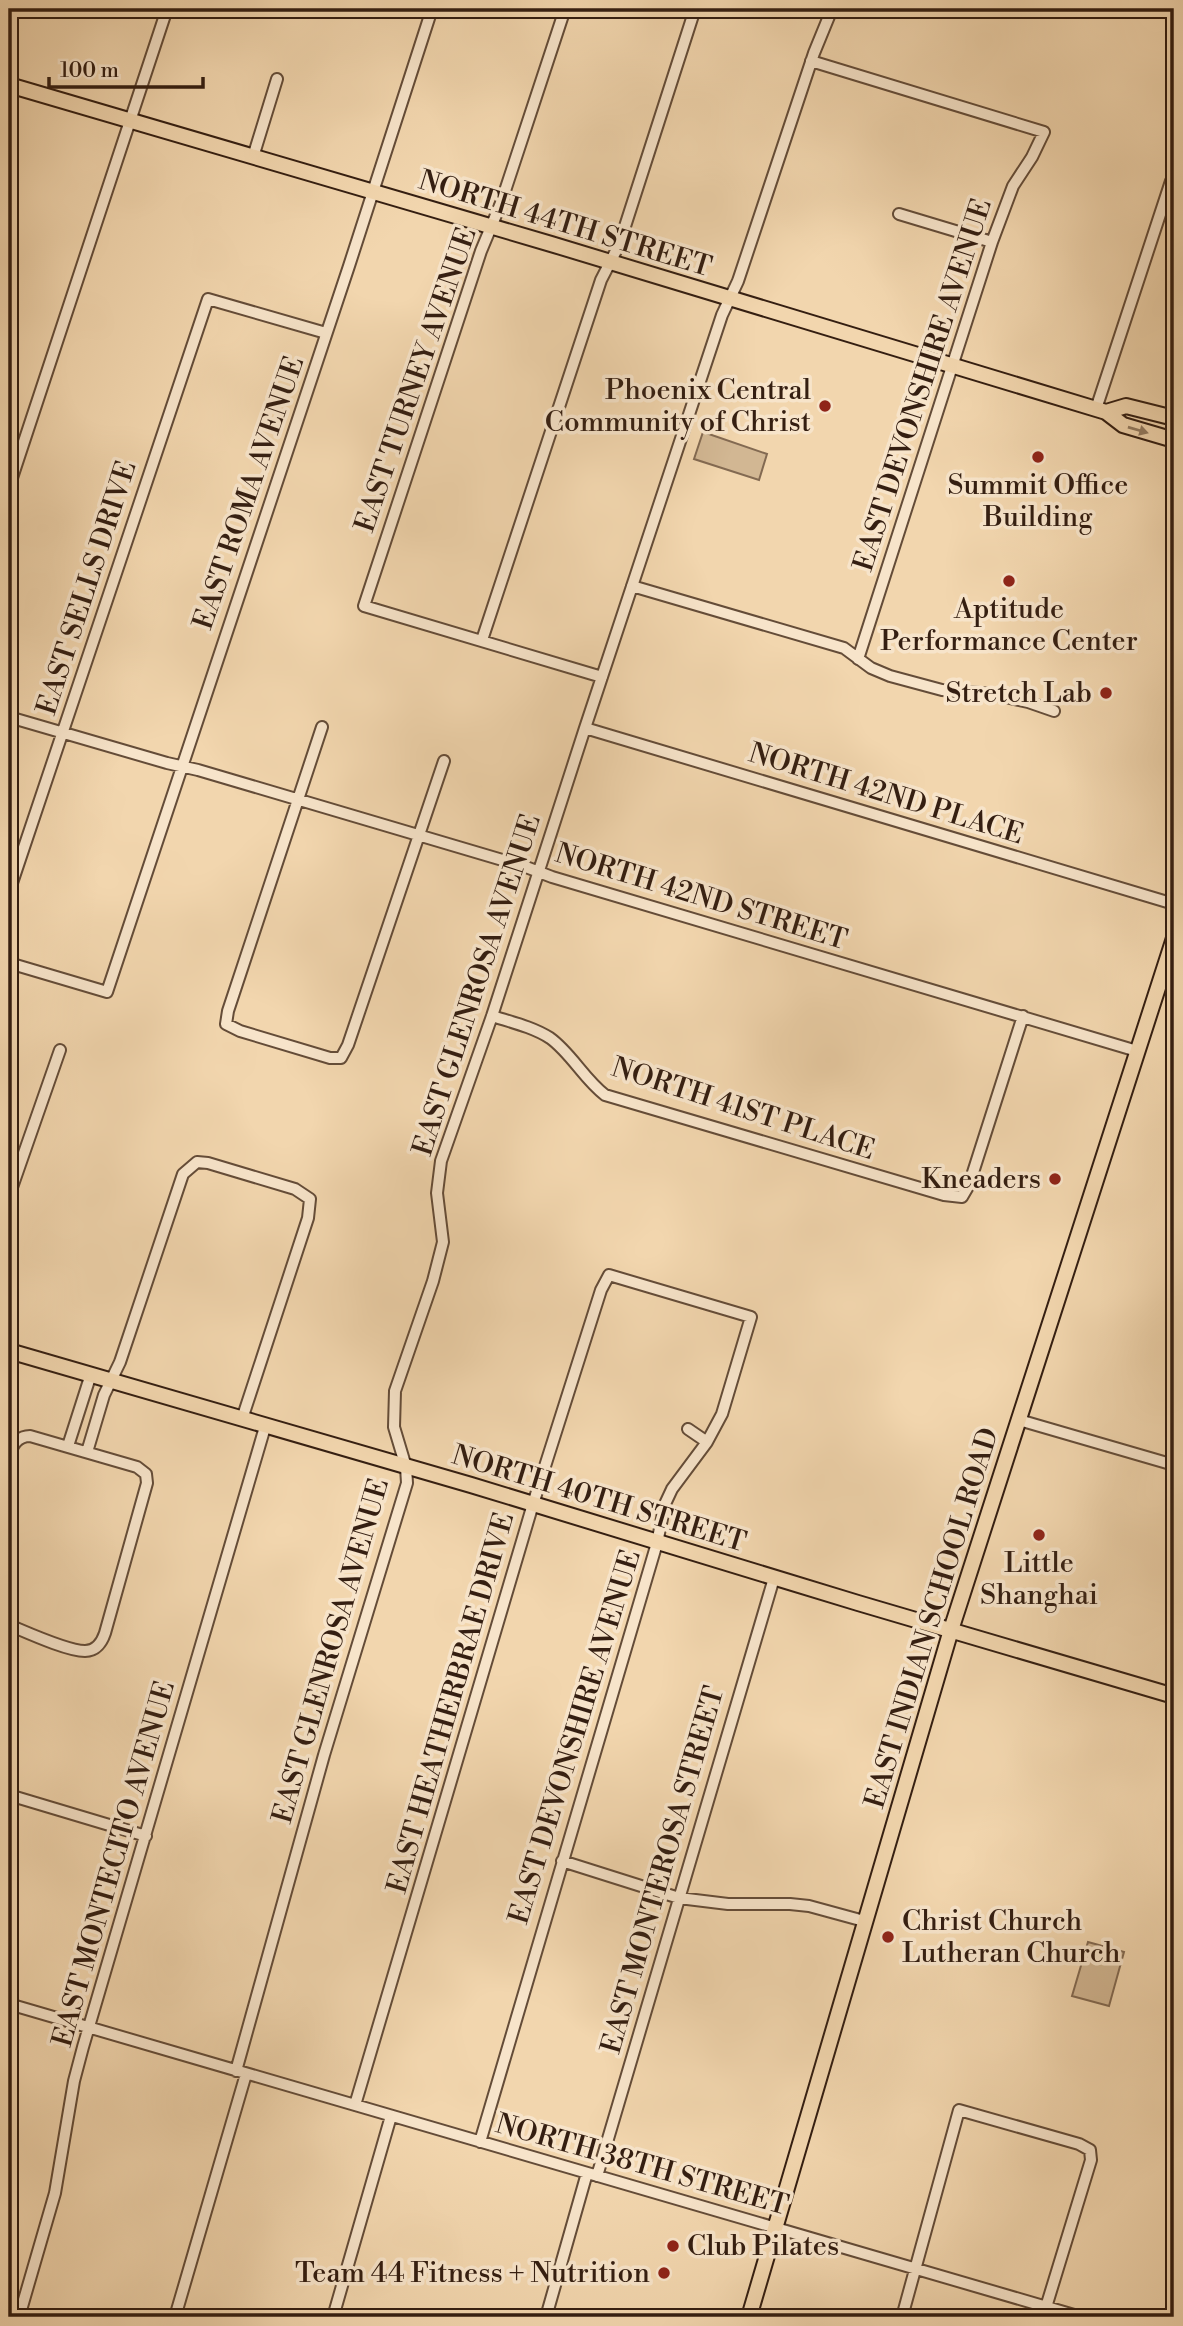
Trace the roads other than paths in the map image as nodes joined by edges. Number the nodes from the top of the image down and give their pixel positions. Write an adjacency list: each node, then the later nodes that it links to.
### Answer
1 (167, 9): 9 (street)
2 (432, 9): 12 (street, EAST ROMA AVENUE)
3 (565, 9): 14 (street, EAST TURNEY AVENUE)
4 (695, 9): 16 (street)
5 (832, 9): 6 (street, EAST GLENROSA AVENUE)
6 (811, 61): 15 (street, EAST DEVONSHIRE AVENUE); 17 (street, EAST GLENROSA AVENUE)
7 (277, 79): 10 (street)
8 (9, 85): 9 (main road, NORTH 44TH STREET)
9 (130, 120): 10 (main road, NORTH 44TH STREET); 23 (street)
10 (253, 157): 12 (main road, NORTH 44TH STREET)
11 (1172, 181): 20 (street)
12 (372, 192): 14 (main road, NORTH 44TH STREET); 18 (street, EAST ROMA AVENUE)
13 (899, 214): 15 (street)
14 (491, 227): 16 (main road, NORTH 44TH STREET); 25 (street, EAST TURNEY AVENUE)
15 (992, 242): 19 (street, EAST DEVONSHIRE AVENUE)
16 (610, 262): 17 (main road, NORTH 44TH STREET); 25 (street)
17 (730, 299): 19 (main road, NORTH 44TH STREET); 24 (street, EAST GLENROSA AVENUE)
18 (327, 333): 32 (street, EAST SELLS DRIVE); 34 (street, EAST ROMA AVENUE)
19 (953, 366): 20 (main road, NORTH 44TH STREET); 26 (street, EAST DEVONSHIRE AVENUE)
20 (1101, 410): 21 (main road, NORTH 44TH STREET); 22 (main road, NORTH 44TH STREET, one-way to 22)
21 (1174, 418)
22 (1174, 440)
23 (9, 487)
24 (632, 586): 26 (street); 27 (street, EAST GLENROSA AVENUE)
25 (482, 640): 27 (street)
26 (858, 659): 28 (street)
27 (602, 677): 31 (street, EAST GLENROSA AVENUE)
28 (1054, 711)
29 (9, 717): 32 (street, NORTH 42ND STREET)
30 (323, 727): 35 (street)
31 (585, 728): 37 (street, EAST GLENROSA AVENUE); 39 (street, NORTH 42ND PLACE)
32 (64, 732): 34 (street, NORTH 42ND STREET); 38 (street, EAST SELLS DRIVE)
33 (444, 761): 36 (street)
34 (181, 766): 35 (street, NORTH 42ND STREET); 41 (street, EAST ROMA AVENUE)
35 (299, 800): 36 (street, NORTH 42ND STREET); 36 (street)
36 (418, 836): 37 (street, NORTH 42ND STREET)
37 (539, 872): 43 (street, EAST GLENROSA AVENUE); 44 (street, NORTH 42ND STREET)
38 (9, 892)
39 (1174, 904)
40 (1174, 938): 42 (main road, EAST INDIAN SCHOOL ROAD)
41 (9, 963)
42 (1170, 968): 46 (main road, EAST INDIAN SCHOOL ROAD)
43 (492, 1016): 44 (street, NORTH 41ST PLACE); 63 (street, EAST GLENROSA AVENUE)
44 (1023, 1016): 46 (street, NORTH 42ND STREET)
45 (60, 1050): 47 (street)
46 (1138, 1051): 55 (main road, EAST INDIAN SCHOOL ROAD)
47 (9, 1196)
48 (609, 1275): 58 (street, EAST DEVONSHIRE AVENUE); 64 (street, EAST HEATHERBRAE DRIVE)
49 (9, 1351): 50 (main road, NORTH 40TH STREET)
50 (91, 1374): 51 (main road, NORTH 40TH STREET); 52 (street)
51 (111, 1380): 53 (street); 54 (main road, NORTH 40TH STREET); 54 (street)
52 (81, 1404): 53 (street); 59 (street)
53 (99, 1410): 60 (street)
54 (242, 1419): 56 (main road, NORTH 40TH STREET)
55 (1019, 1420): 62 (street); 68 (main road, EAST INDIAN SCHOOL ROAD)
56 (265, 1427): 63 (main road, NORTH 40TH STREET); 71 (street, EAST MONTECITO AVENUE)
57 (688, 1429): 58 (street)
58 (707, 1442): 65 (street, EAST DEVONSHIRE AVENUE)
59 (68, 1446): 60 (street); 61 (street)
60 (88, 1452): 67 (street)
61 (9, 1458)
62 (1174, 1465)
63 (406, 1466): 64 (main road, NORTH 40TH STREET); 77 (street, EAST GLENROSA AVENUE)
64 (533, 1504): 65 (main road, NORTH 40TH STREET); 78 (street, EAST HEATHERBRAE DRIVE)
65 (657, 1543): 66 (main road, NORTH 40TH STREET); 72 (street, EAST DEVONSHIRE AVENUE)
66 (774, 1578): 68 (main road, NORTH 40TH STREET); 73 (street, EAST MONTEROSA STREET)
67 (9, 1625)
68 (951, 1630): 69 (main road, NORTH 40TH STREET); 74 (main road, EAST INDIAN SCHOOL ROAD)
69 (1174, 1696)
70 (9, 1795): 71 (street)
71 (146, 1836): 76 (street, EAST MONTECITO AVENUE)
72 (562, 1861): 73 (street); 80 (street, EAST DEVONSHIRE AVENUE)
73 (679, 1898): 74 (street); 81 (street, EAST MONTEROSA STREET)
74 (864, 1921): 82 (main road, EAST INDIAN SCHOOL ROAD)
75 (9, 2004): 76 (street, NORTH 38TH STREET)
76 (89, 2028): 77 (street, NORTH 38TH STREET); 85 (street, EAST MONTECITO AVENUE)
77 (241, 2072): 78 (street, NORTH 38TH STREET); 86 (street, EAST GLENROSA AVENUE)
78 (355, 2105): 79 (street, NORTH 38TH STREET)
79 (391, 2116): 80 (street, NORTH 38TH STREET); 87 (street)
80 (480, 2142): 81 (street, NORTH 38TH STREET)
81 (592, 2175): 82 (street, NORTH 38TH STREET); 88 (street, EAST MONTEROSA STREET)
82 (775, 2228): 83 (street, NORTH 38TH STREET); 89 (main road, EAST INDIAN SCHOOL ROAD)
83 (914, 2268): 84 (street, NORTH 38TH STREET); 84 (street); 90 (street)
84 (1045, 2312): 91 (street, NORTH 38TH STREET)
85 (19, 2317)
86 (175, 2317)
87 (333, 2317)
88 (546, 2317)
89 (749, 2317)
90 (901, 2317)
91 (1081, 2317)

